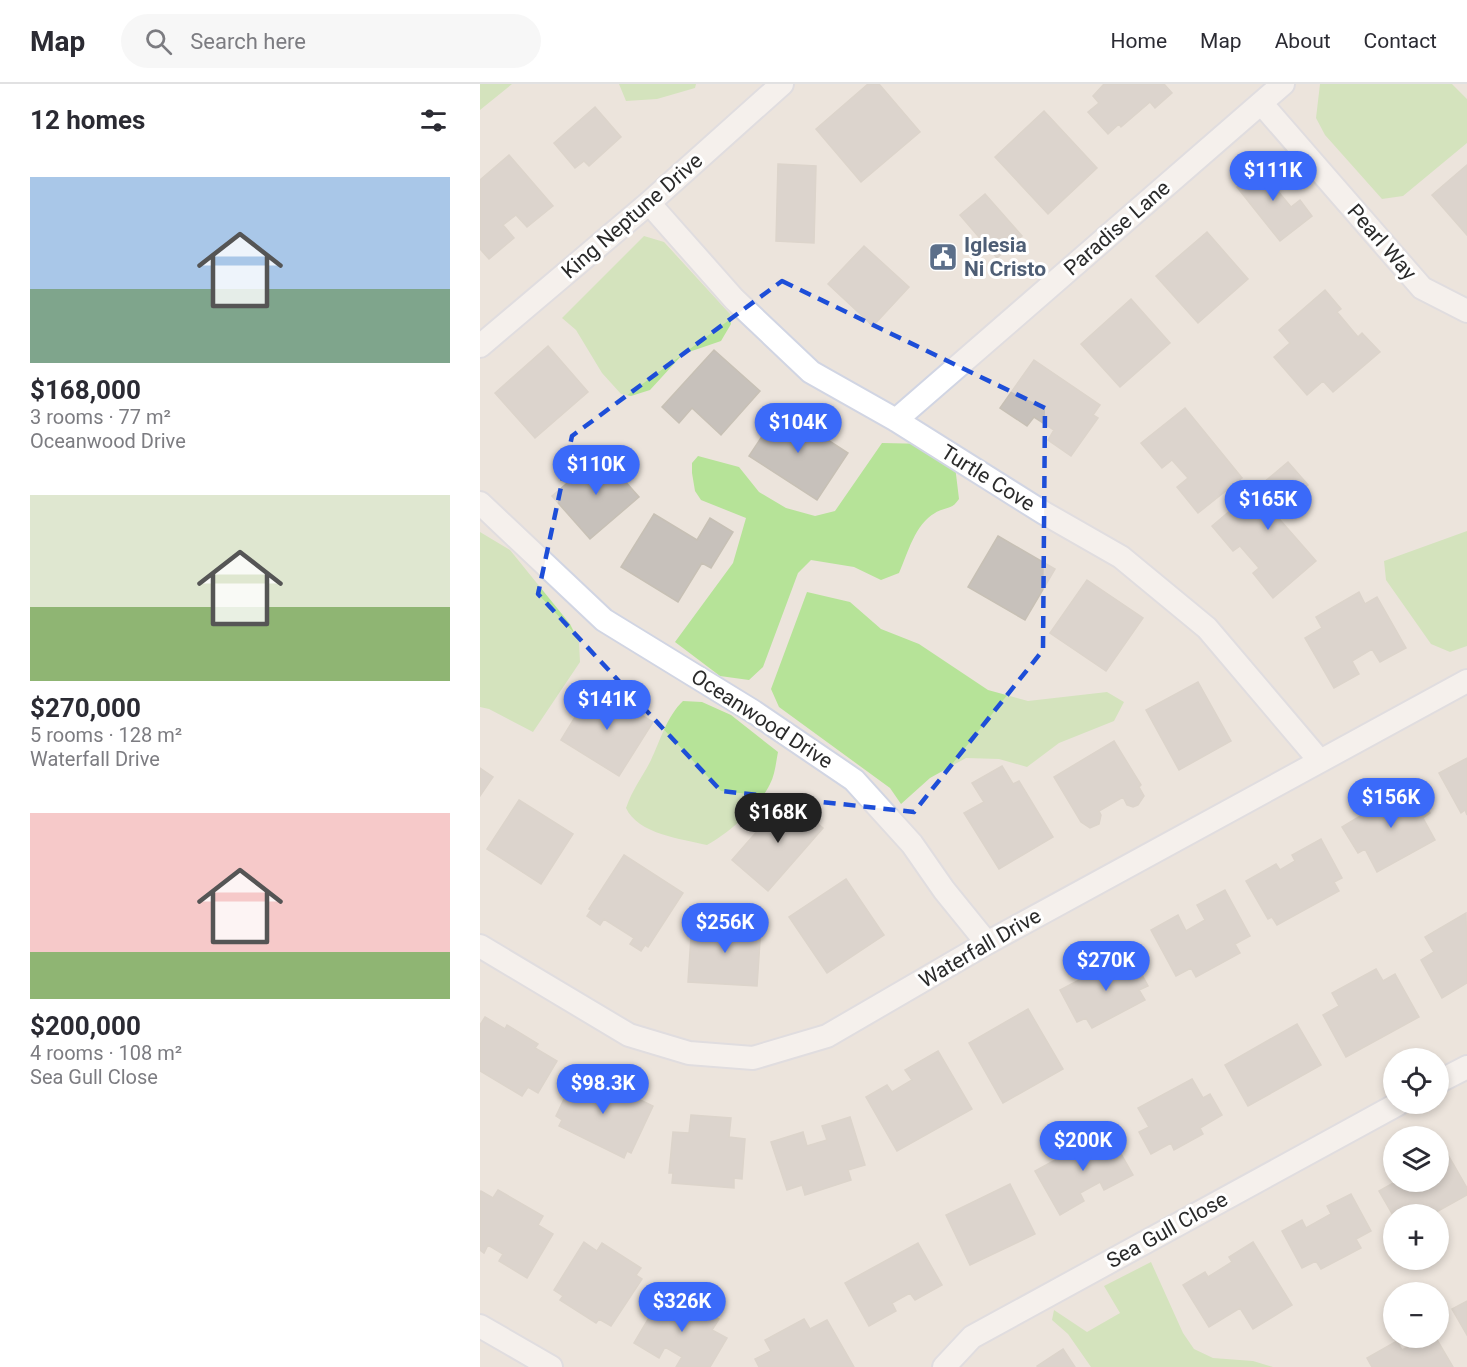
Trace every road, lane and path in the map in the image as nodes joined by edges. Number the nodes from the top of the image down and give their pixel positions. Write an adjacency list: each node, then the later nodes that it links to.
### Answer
1 (782, 84): 4 (street, King Neptune Drive)
2 (1283, 84): 3 (street, Paradise Lane)
3 (1261, 103): 5 (street, Pearl Way); 7 (street, Paradise Lane)
4 (649, 203): 6 (street, King Neptune Drive); 7 (street, Turtle Cove)
5 (1467, 312)
6 (480, 346)
7 (896, 420): 10 (street, Turtle Cove)
8 (480, 503): 11 (street, Oceanwood Drive)
9 (1467, 681): 10 (street, Waterfall Drive)
10 (1320, 761): 11 (street, Waterfall Drive)
11 (987, 943): 12 (street, Waterfall Drive)
12 (480, 946)
13 (1467, 1067): 14 (street)
14 (1449, 1076)
15 (1383, 1112): 18 (street, Sea Gull Close)
16 (480, 1326): 17 (street)
17 (551, 1367)
18 (944, 1367)

